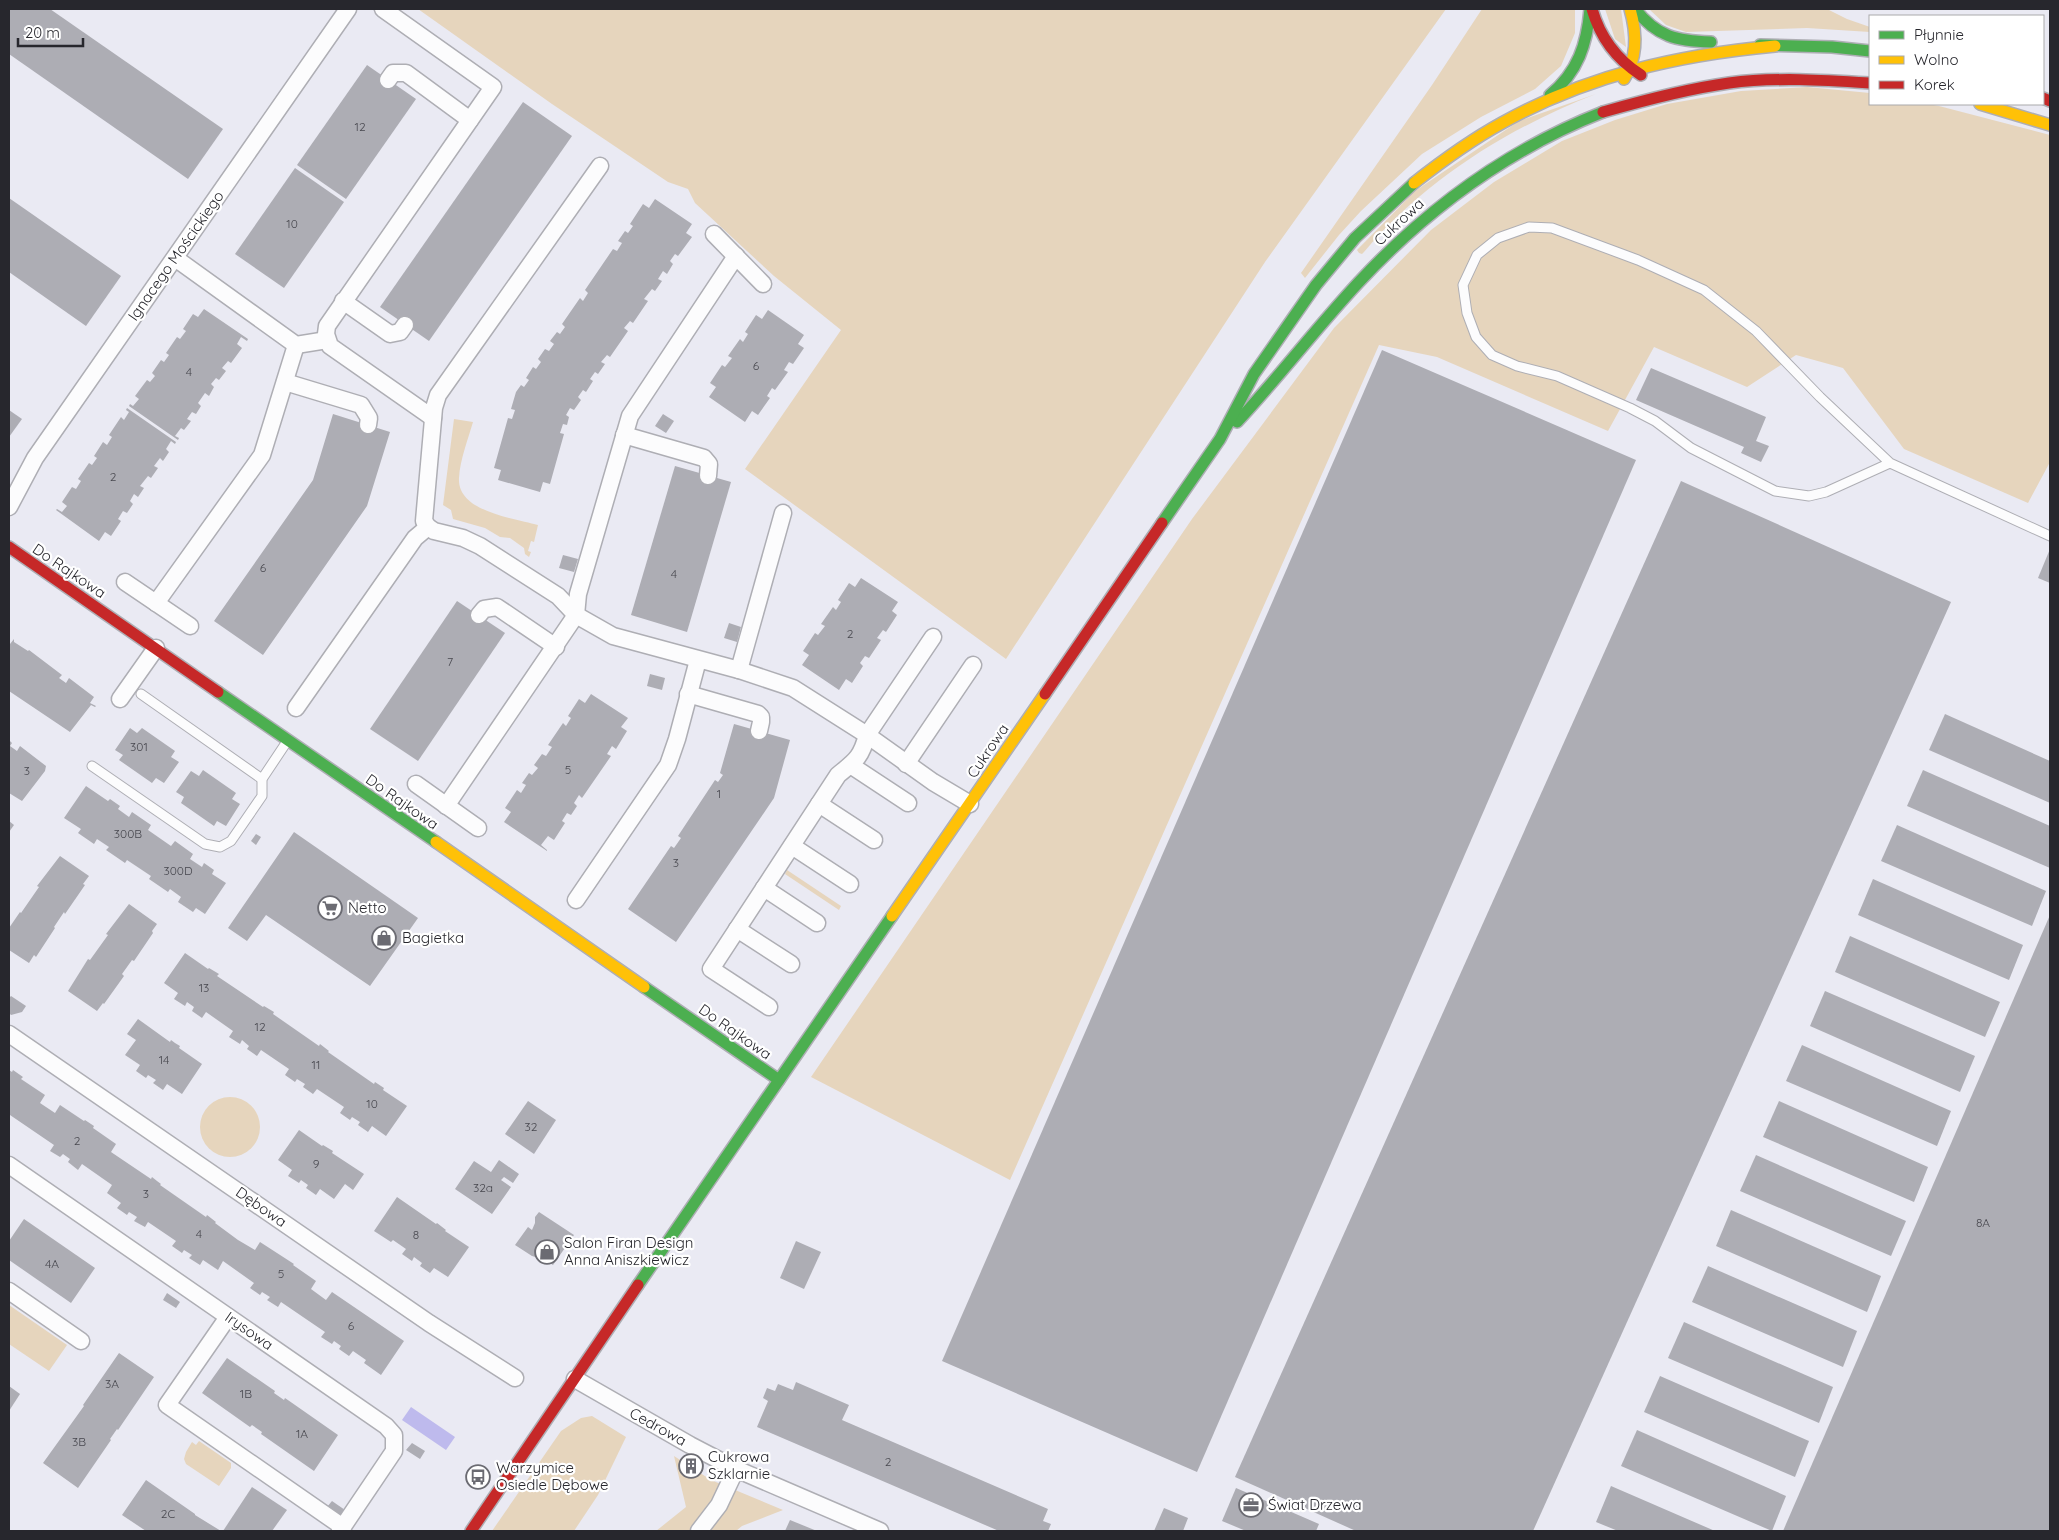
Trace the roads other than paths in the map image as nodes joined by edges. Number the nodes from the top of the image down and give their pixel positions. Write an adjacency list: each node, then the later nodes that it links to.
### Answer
1 (348, 9): 24 (street, Ignacego Mościckiego)
2 (383, 9): 18 (street)
3 (1591, 9): 8 (street, Cukrowa); 16 (street, Cukrowa)
4 (1630, 9): 8 (street)
5 (1635, 9): 6 (street)
6 (1774, 46): 7 (street); 8 (street)
7 (1869, 51)
8 (1631, 68): 9 (street); 14 (street); 16 (street, Cukrowa)
9 (1650, 78)
10 (388, 80): 18 (street)
11 (1666, 83): 13 (street)
12 (1869, 83): 13 (street)
13 (1704, 85): 19 (street)
14 (1619, 86)
15 (1606, 99): 19 (street, Cukrowa)
16 (1539, 104): 34 (street, Cukrowa)
17 (1983, 105): 20 (street)
18 (470, 120): 26 (street)
19 (1584, 120): 34 (street, Cukrowa)
20 (2050, 125)
21 (600, 166): 31 (street)
22 (714, 234): 23 (street)
23 (736, 256): 25 (street); 33 (street)
24 (175, 258): 29 (street); 37 (street, Ignacego Mościckiego)
25 (763, 284)
26 (343, 301): 27 (street); 28 (street)
27 (405, 325)
28 (327, 340): 29 (street); 31 (street)
29 (296, 345): 30 (street)
30 (285, 382): 32 (street); 43 (street)
31 (433, 418): 39 (street)
32 (368, 425)
33 (624, 435): 36 (street); 45 (street)
34 (1220, 439): 67 (street, Cukrowa)
35 (1890, 463): 35 (lane); 40 (lane)
36 (708, 476)
37 (9, 507)
38 (783, 513): 52 (street)
39 (428, 527): 45 (street); 56 (street)
40 (2050, 536)
41 (9, 548): 49 (street, Do Rajkowa)
42 (125, 582): 43 (street)
43 (156, 603): 46 (street)
44 (480, 616): 48 (street)
45 (576, 616): 48 (street); 50 (street)
46 (190, 626)
47 (933, 637): 58 (street)
48 (556, 647): 68 (street)
49 (156, 648): 55 (street); 59 (street, Do Rajkowa)
50 (698, 660): 52 (street); 54 (street)
51 (973, 665): 60 (street)
52 (739, 670): 58 (street)
53 (141, 694): 63 (lane)
54 (688, 694): 57 (street); 74 (street)
55 (120, 699)
56 (296, 708)
57 (759, 731)
58 (867, 735): 60 (street); 62 (street)
59 (288, 740): 63 (lane); 80 (street, Do Rajkowa)
60 (906, 764): 67 (street)
61 (92, 766): 63 (lane)
62 (852, 766): 65 (street); 66 (street)
63 (262, 779)
64 (416, 784): 68 (street)
65 (908, 803)
66 (819, 804): 70 (street); 71 (street)
67 (970, 804): 80 (street, Cukrowa)
68 (446, 806): 69 (street)
69 (478, 828)
70 (874, 840)
71 (792, 846): 72 (street); 73 (street)
72 (850, 884)
73 (764, 888): 75 (street); 76 (street)
74 (576, 900)
75 (816, 923)
76 (737, 929): 77 (street); 78 (street)
77 (791, 964)
78 (768, 1007)
79 (9, 1034): 85 (street, Dębowa)
80 (779, 1080): 86 (street, Cukrowa)
81 (9, 1165): 83 (street, Irysowa)
82 (9, 1292): 84 (street)
83 (228, 1317): 88 (street, Irysowa); 88 (street)
84 (81, 1341)
85 (515, 1378)
86 (575, 1379): 87 (street, Cedrowa); 89 (street, Cukrowa)
87 (736, 1469): 90 (street); 91 (street, Cedrowa)
88 (342, 1529)
89 (471, 1531)
90 (699, 1531)
91 (880, 1531)

